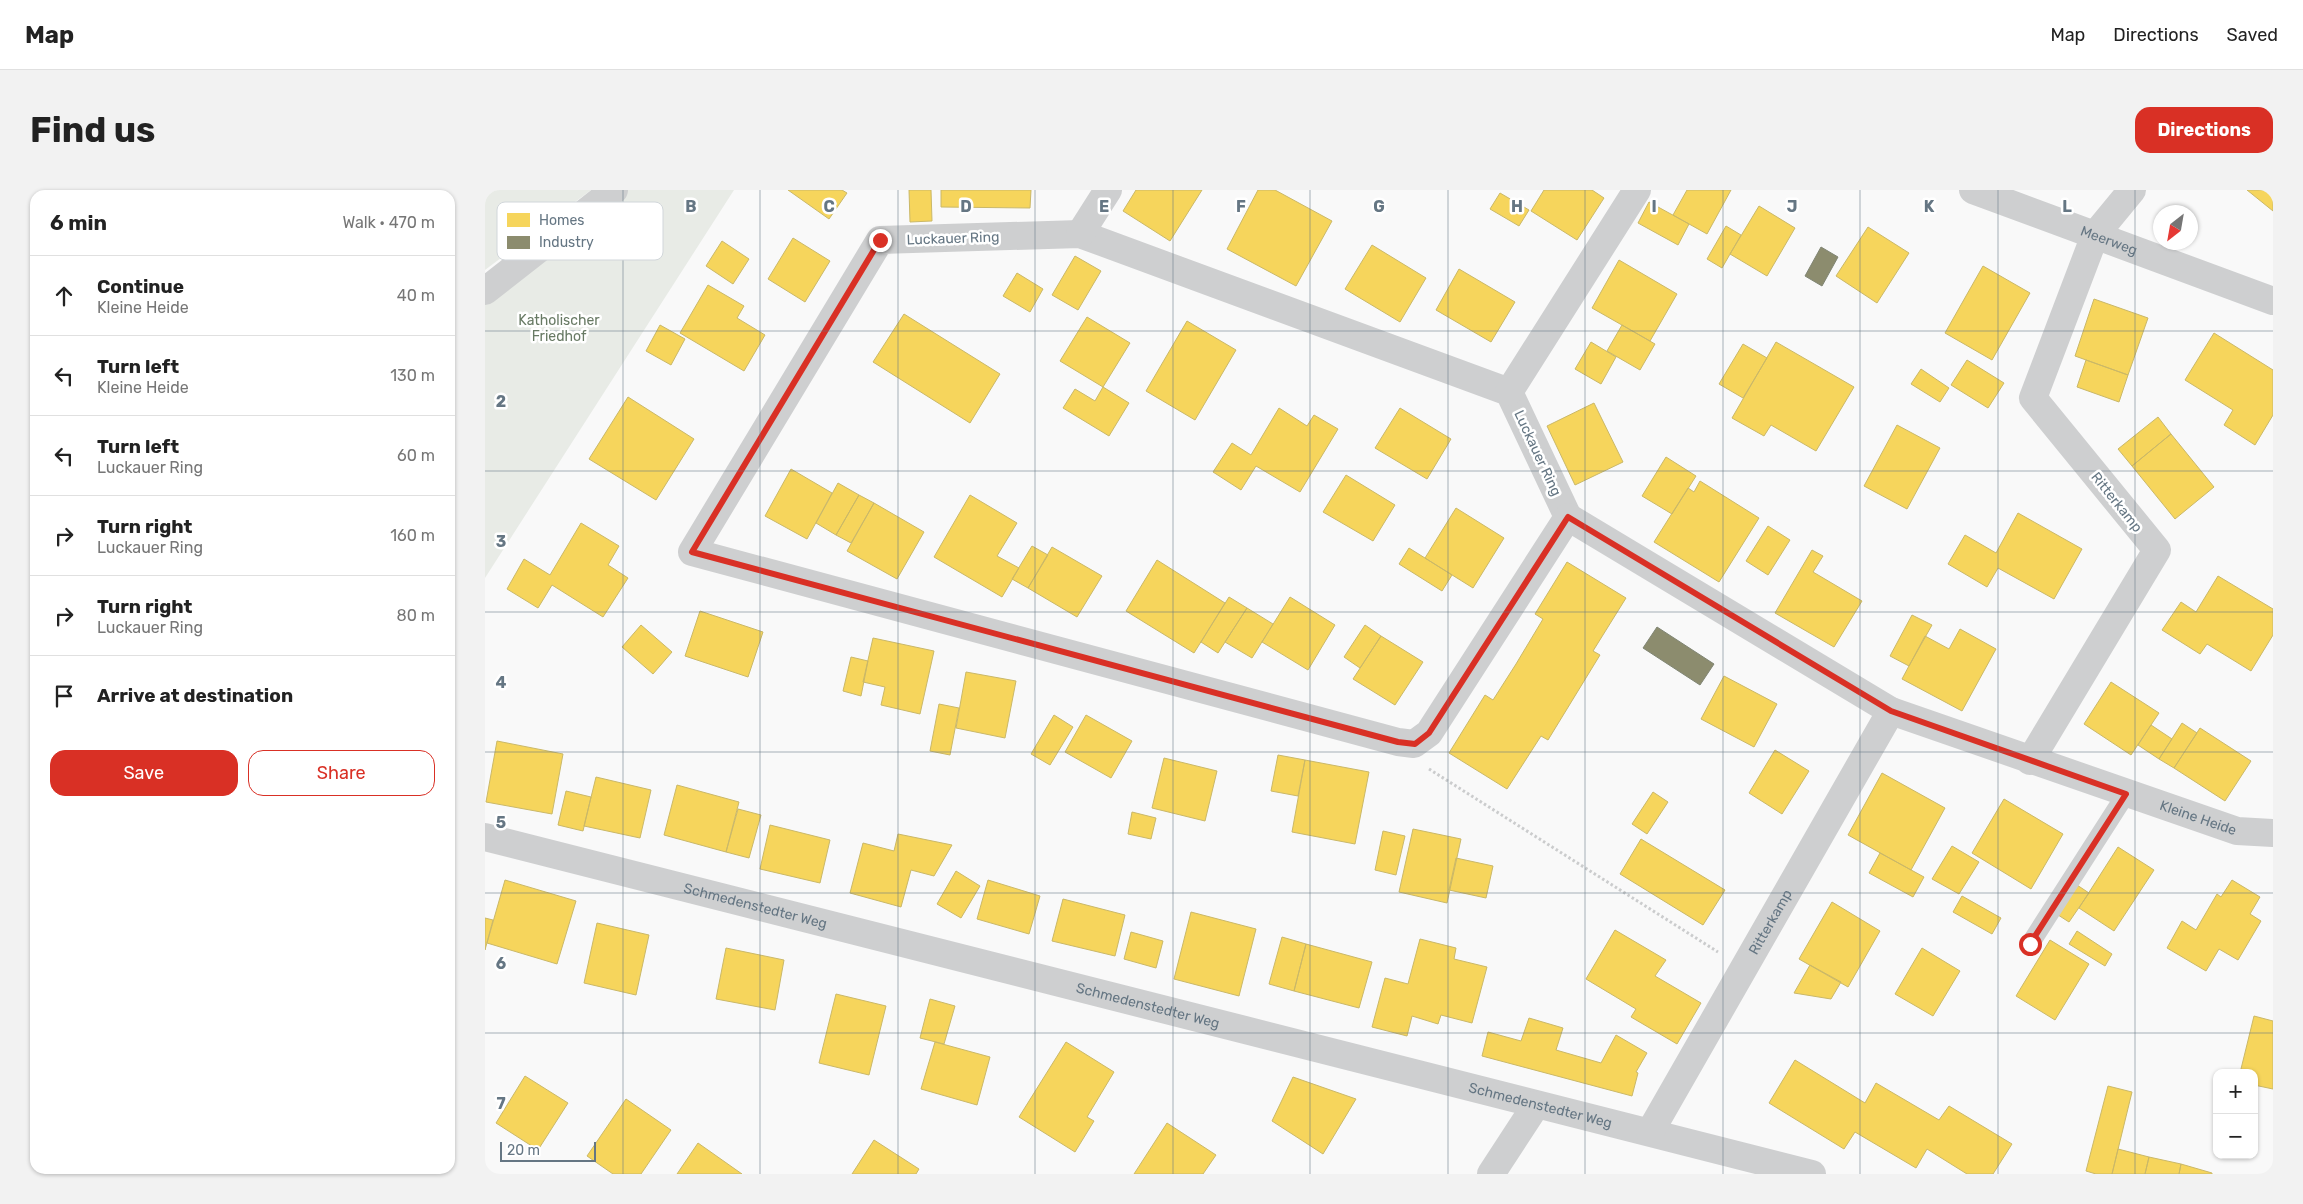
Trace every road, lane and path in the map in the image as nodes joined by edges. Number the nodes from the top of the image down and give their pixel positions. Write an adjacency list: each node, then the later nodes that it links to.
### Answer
1 (614, 190): 6 (street)
2 (1108, 190): 7 (street)
3 (1637, 190): 12 (street)
4 (1973, 190): 8 (street, Meerweg)
5 (2131, 190): 8 (street)
6 (599, 202)
7 (1080, 234): 12 (street, Luckauer Ring); 15 (street, Luckauer Ring)
8 (2095, 236): 11 (street, Meerweg); 16 (street, Ritterkamp)
9 (525, 260): 10 (street)
10 (485, 291)
11 (2273, 300)
12 (1509, 392): 13 (street, Luckauer Ring)
13 (1568, 517): 14 (street, Kleine Heide); 15 (street)
14 (1891, 711): 16 (street, Kleine Heide); 21 (street, Ritterkamp)
15 (1415, 744): 21 (path)
16 (2030, 761): 17 (street, Kleine Heide)
17 (2126, 794): 18 (street, Kleine Heide); 20 (lane)
18 (2273, 833)
19 (485, 837): 22 (street, Schmedenstedter Weg)
20 (2030, 944)
21 (1743, 968): 23 (street, Ritterkamp)
22 (1536, 1105): 23 (street, Schmedenstedter Weg); 24 (street)
23 (1650, 1132): 25 (street, Schmedenstedter Weg)
24 (1491, 1174)
25 (1811, 1174)

